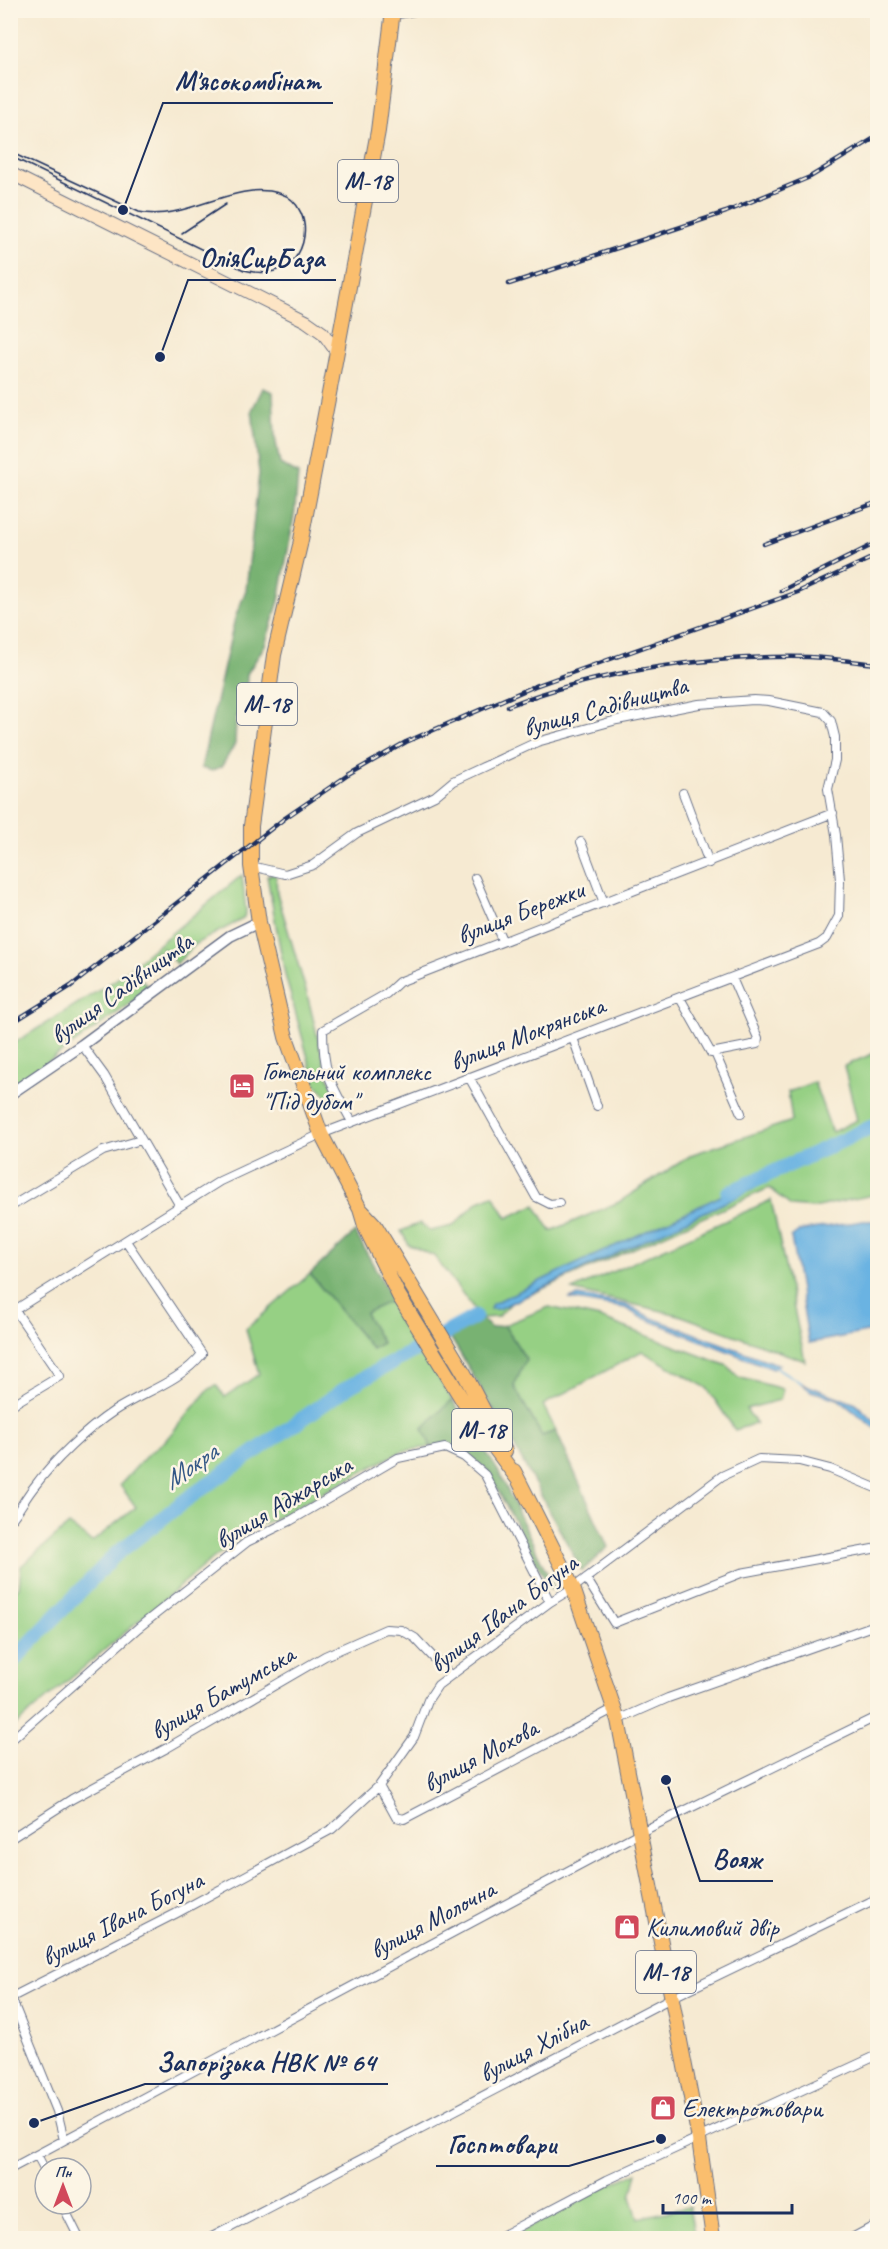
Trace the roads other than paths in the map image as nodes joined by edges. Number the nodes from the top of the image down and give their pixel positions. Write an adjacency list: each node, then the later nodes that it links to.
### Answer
1 (420, 10): 2 (street)
2 (390, 12): 4 (highway, М-18)
3 (10, 172): 4 (main road)
4 (336, 351): 9 (highway, М-18)
5 (683, 793): 8 (street)
6 (833, 813): 8 (street, вулиця Бережки); 9 (street, вулиця Садівництва); 14 (street, вулиця Мокрянська)
7 (581, 842): 11 (street)
8 (709, 862): 11 (street, вулиця Бережки)
9 (251, 866): 12 (highway, М-18)
10 (475, 878): 13 (street)
11 (604, 903): 13 (street, вулиця Бережки)
12 (259, 922): 17 (street, вулиця Садівництва); 24 (highway, М-18)
13 (502, 939): 23 (street, вулиця Бережки)
14 (732, 978): 15 (street, вулиця Мокрянська); 18 (street)
15 (680, 998): 16 (street, вулиця Мокрянська); 18 (street)
16 (573, 1038): 19 (street, вулиця Мокрянська); 21 (street)
17 (82, 1045): 20 (street, вулиця Садівництва); 25 (street)
18 (715, 1053): 22 (street)
19 (469, 1077): 23 (street, вулиця Мокрянська); 26 (street)
20 (10, 1094)
21 (597, 1106)
22 (741, 1113)
23 (352, 1122): 24 (street, вулиця Мокрянська)
24 (321, 1134): 27 (street, вулиця Мокрянська); 29 (highway, М-18)
25 (141, 1140): 27 (street); 28 (street)
26 (559, 1203)
27 (180, 1206): 30 (street, вулиця Мокрянська)
28 (10, 1207)
29 (360, 1209): 33 (highway, М-18); 33 (highway, М-18)
30 (126, 1241): 31 (street, вулиця Мокрянська); 36 (street)
31 (13, 1311): 32 (street)
32 (10, 1406)
33 (517, 1478): 40 (highway, М-18)
34 (878, 1489): 39 (street, вулиця Івана Богуна)
35 (10, 1502): 36 (street)
36 (16, 1512): 37 (street)
37 (10, 1521)
38 (878, 1548): 39 (street)
39 (586, 1578): 40 (street, вулиця Івана Богуна)
40 (573, 1588): 41 (street, вулиця Івана Богуна); 44 (highway, М-18)
41 (550, 1602): 43 (street, вулиця Івана Богуна); 46 (street, вулиця Аджарська)
42 (878, 1624): 44 (street, вулиця Мохова)
43 (450, 1675): 47 (street, вулиця Івана Богуна); 49 (street, вулиця Батумська)
44 (617, 1714): 47 (street, вулиця Мохова); 48 (highway, М-18)
45 (878, 1716): 48 (street, вулиця Молочна)
46 (10, 1741)
47 (379, 1786): 51 (street, вулиця Івана Богуна)
48 (641, 1832): 52 (highway, М-18); 55 (street, вулиця Молочна)
49 (10, 1839)
50 (878, 1898): 52 (street, вулиця Хлібна)
51 (11, 1996): 55 (street)
52 (671, 1998): 54 (highway, М-18); 61 (street, вулиця Хлібна)
53 (878, 2055): 54 (street)
54 (699, 2139): 62 (street); 63 (highway, М-18)
55 (64, 2140): 56 (street, вулиця Молочна)
56 (37, 2155): 57 (street, вулиця Молочна)
57 (10, 2169)
58 (68, 2216): 60 (street)
59 (878, 2224): 64 (street)
60 (80, 2238)
61 (210, 2238)
62 (497, 2238)
63 (713, 2238)
64 (852, 2238)

